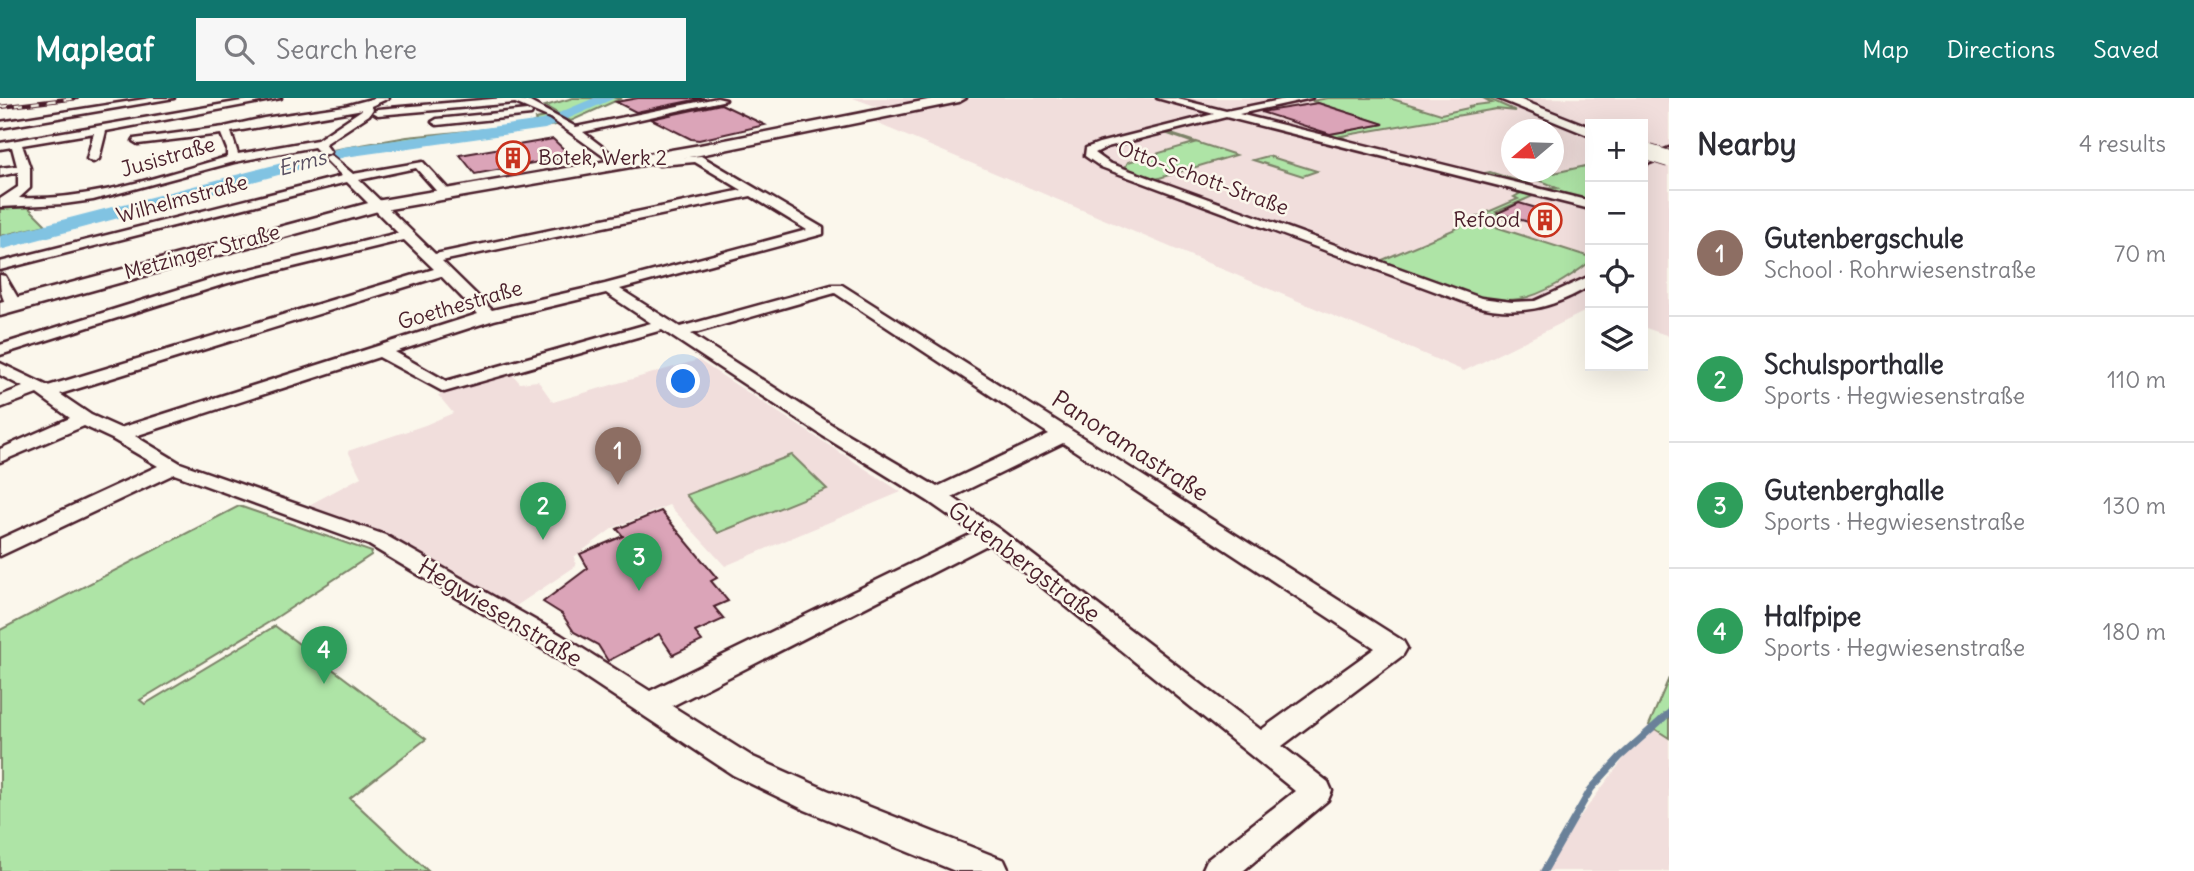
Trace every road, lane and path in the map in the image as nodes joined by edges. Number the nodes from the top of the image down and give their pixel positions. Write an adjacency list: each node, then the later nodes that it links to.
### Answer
1 (169, 98): 15 (street)
2 (275, 98): 17 (street)
3 (384, 98): 11 (street, Jusistraße)
4 (959, 98): 29 (street, Metzinger Straße)
5 (1162, 98): 13 (street)
6 (1307, 98): 13 (street, Otto-Schott-Straße)
7 (1504, 98): 19 (street)
8 (512, 99): 11 (street); 12 (street)
9 (424, 100): 11 (street)
10 (721, 100): 16 (street)
11 (371, 107): 18 (street, Jusistraße); 23 (street)
12 (546, 111): 14 (street); 16 (street)
13 (1224, 113): 37 (street); 44 (street, Otto-Schott-Straße)
14 (437, 122)
15 (0, 125)
16 (571, 127): 29 (street)
17 (101, 128): 21 (street); 26 (street)
18 (225, 130): 20 (street); 27 (street, Jusistraße)
19 (1585, 130)
20 (138, 141)
21 (16, 143): 22 (street); 30 (street)
22 (0, 146)
23 (325, 151): 27 (street); 32 (street)
24 (1648, 152): 25 (street, bridge)
25 (1668, 154): 28 (street)
26 (93, 159)
27 (232, 159): 36 (street, Jusistraße)
28 (1648, 161)
29 (617, 163): 33 (street, Metzinger Straße)
30 (23, 168): 31 (street); 36 (street)
31 (0, 172)
32 (347, 174): 33 (street, Wilhelmstraße); 38 (street); 41 (street, Wilhelmstraße)
33 (444, 192): 35 (street, Metzinger Straße)
34 (752, 192): 35 (street, Metzinger Straße); 40 (street); 45 (street, Goethestraße)
35 (406, 200): 38 (street, Metzinger Straße)
36 (4, 202)
37 (1585, 204)
38 (376, 206): 39 (street); 46 (street, Metzinger Straße)
39 (405, 235): 40 (street); 49 (street)
40 (431, 259): 42 (street)
41 (0, 266)
42 (443, 271): 47 (street); 52 (street)
43 (0, 279): 46 (street)
44 (1585, 283)
45 (608, 288): 47 (street, Goethestraße); 48 (street, Gutenbergstraße)
46 (7, 307)
47 (489, 316): 50 (street, Goethestraße)
48 (670, 329): 50 (street, Panoramastraße); 56 (street, Panoramastraße); 59 (street, Gutenbergstraße)
49 (0, 350)
50 (381, 351): 55 (street, Goethestraße)
51 (0, 368): 52 (street, Hegwiesenstraße)
52 (42, 390): 53 (street); 54 (street, Hegwiesenstraße)
53 (0, 402)
54 (84, 419): 55 (street, Hegwiesenstraße); 57 (street)
55 (119, 435): 58 (street, Hegwiesenstraße)
56 (1064, 435): 59 (street); 63 (street, Panoramastraße)
57 (0, 456)
58 (173, 467): 61 (street); 62 (street, Hegwiesenstraße)
59 (936, 496): 60 (street, Gutenbergstraße)
60 (991, 534): 62 (street); 63 (street, Gutenbergstraße)
61 (0, 548)
62 (648, 705): 64 (street, Hegwiesenstraße)
63 (1261, 746): 65 (street, Gutenbergstraße)
64 (993, 871)
65 (1219, 871)

